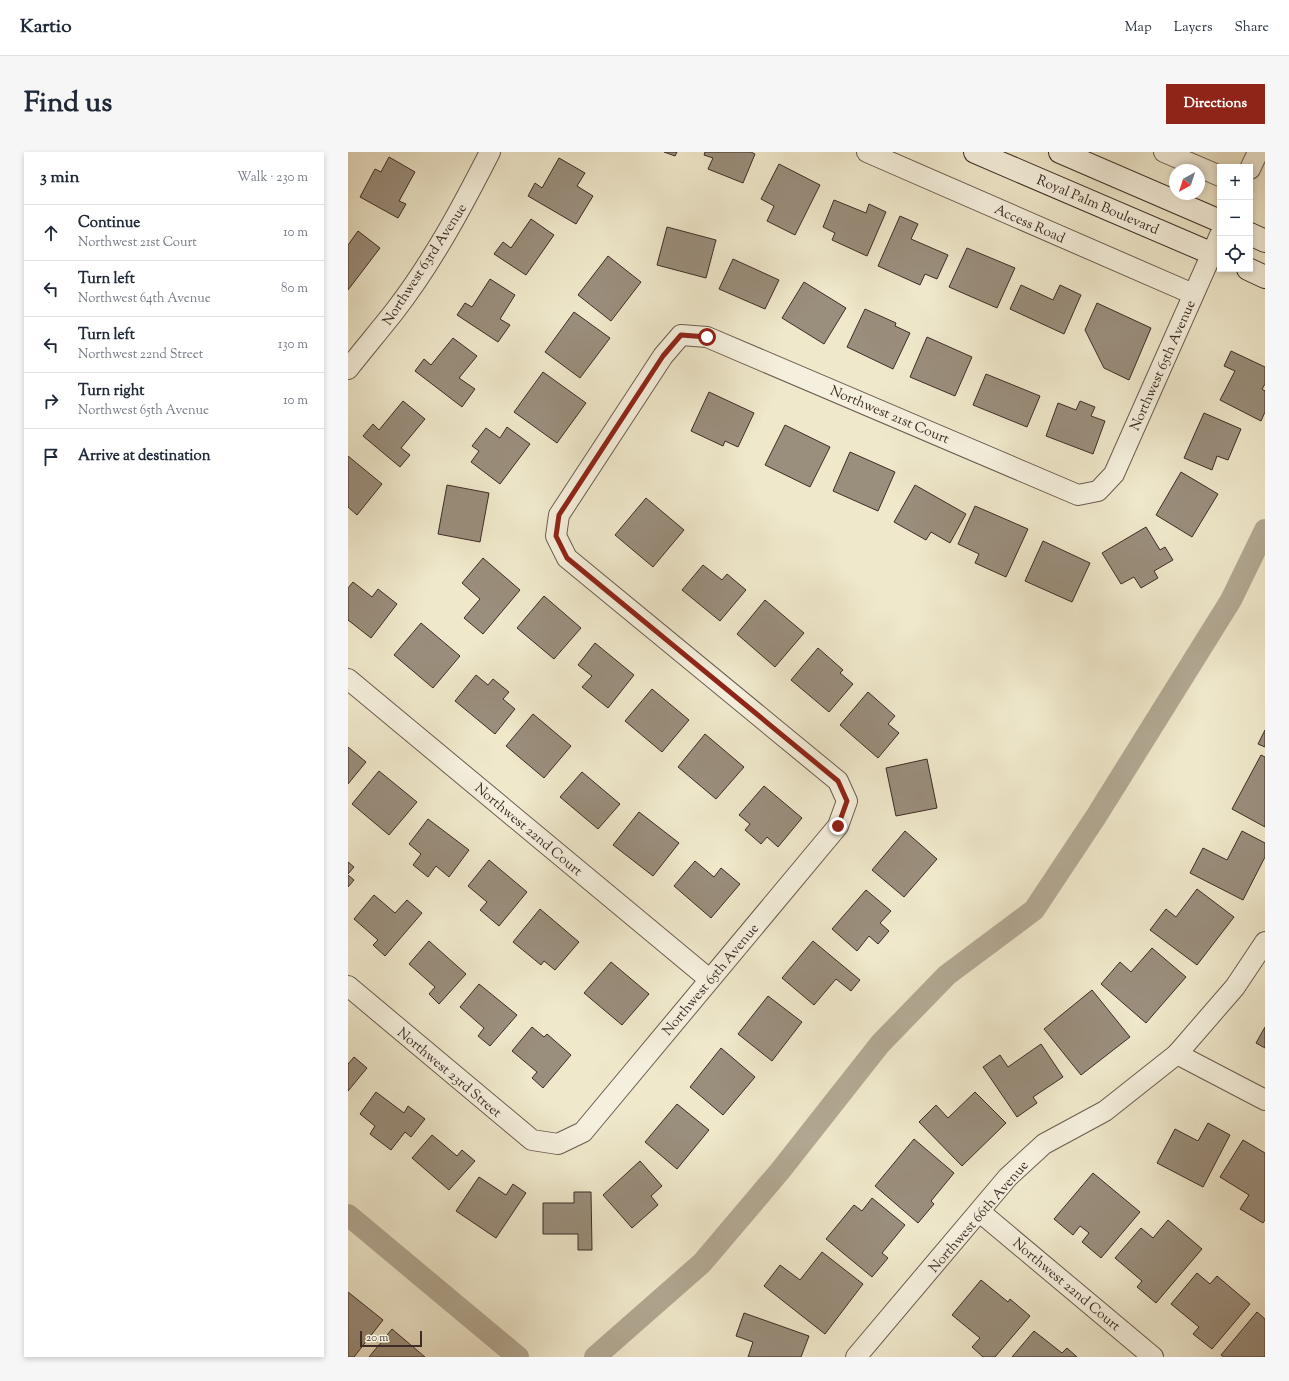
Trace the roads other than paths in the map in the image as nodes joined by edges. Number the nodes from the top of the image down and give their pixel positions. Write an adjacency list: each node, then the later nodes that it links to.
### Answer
1 (490, 152): 16 (street, Northwest 63rd Avenue)
2 (867, 152): 15 (street, Access Road)
3 (975, 152): 12 (main road, Royal Palm Boulevard)
4 (1060, 152): 9 (main road)
5 (1164, 152): 8 (street)
6 (1258, 152): 7 (street)
7 (1252, 164)
8 (1217, 175)
9 (1217, 220)
10 (1253, 235): 11 (main road)
11 (1265, 241)
12 (1217, 248): 15 (street, Northwest 65th Avenue)
13 (1253, 271): 14 (main road)
14 (1265, 277)
15 (1193, 294): 17 (street, Northwest 65th Avenue)
16 (348, 369)
17 (1098, 492): 19 (street, Northwest 21st Court)
18 (348, 679): 21 (street, Northwest 22nd Court)
19 (847, 801): 21 (street, Northwest 65th Avenue)
20 (1265, 942): 23 (street, Northwest 66th Avenue)
21 (709, 979): 25 (street, Northwest 65th Avenue)
22 (348, 986): 25 (street, Northwest 23rd Street)
23 (1176, 1054): 24 (street); 26 (street, Northwest 66th Avenue)
24 (1265, 1100)
25 (558, 1144)
26 (980, 1212): 27 (street, Northwest 66th Avenue); 28 (street, Northwest 22nd Court)
27 (856, 1357)
28 (1153, 1357)

